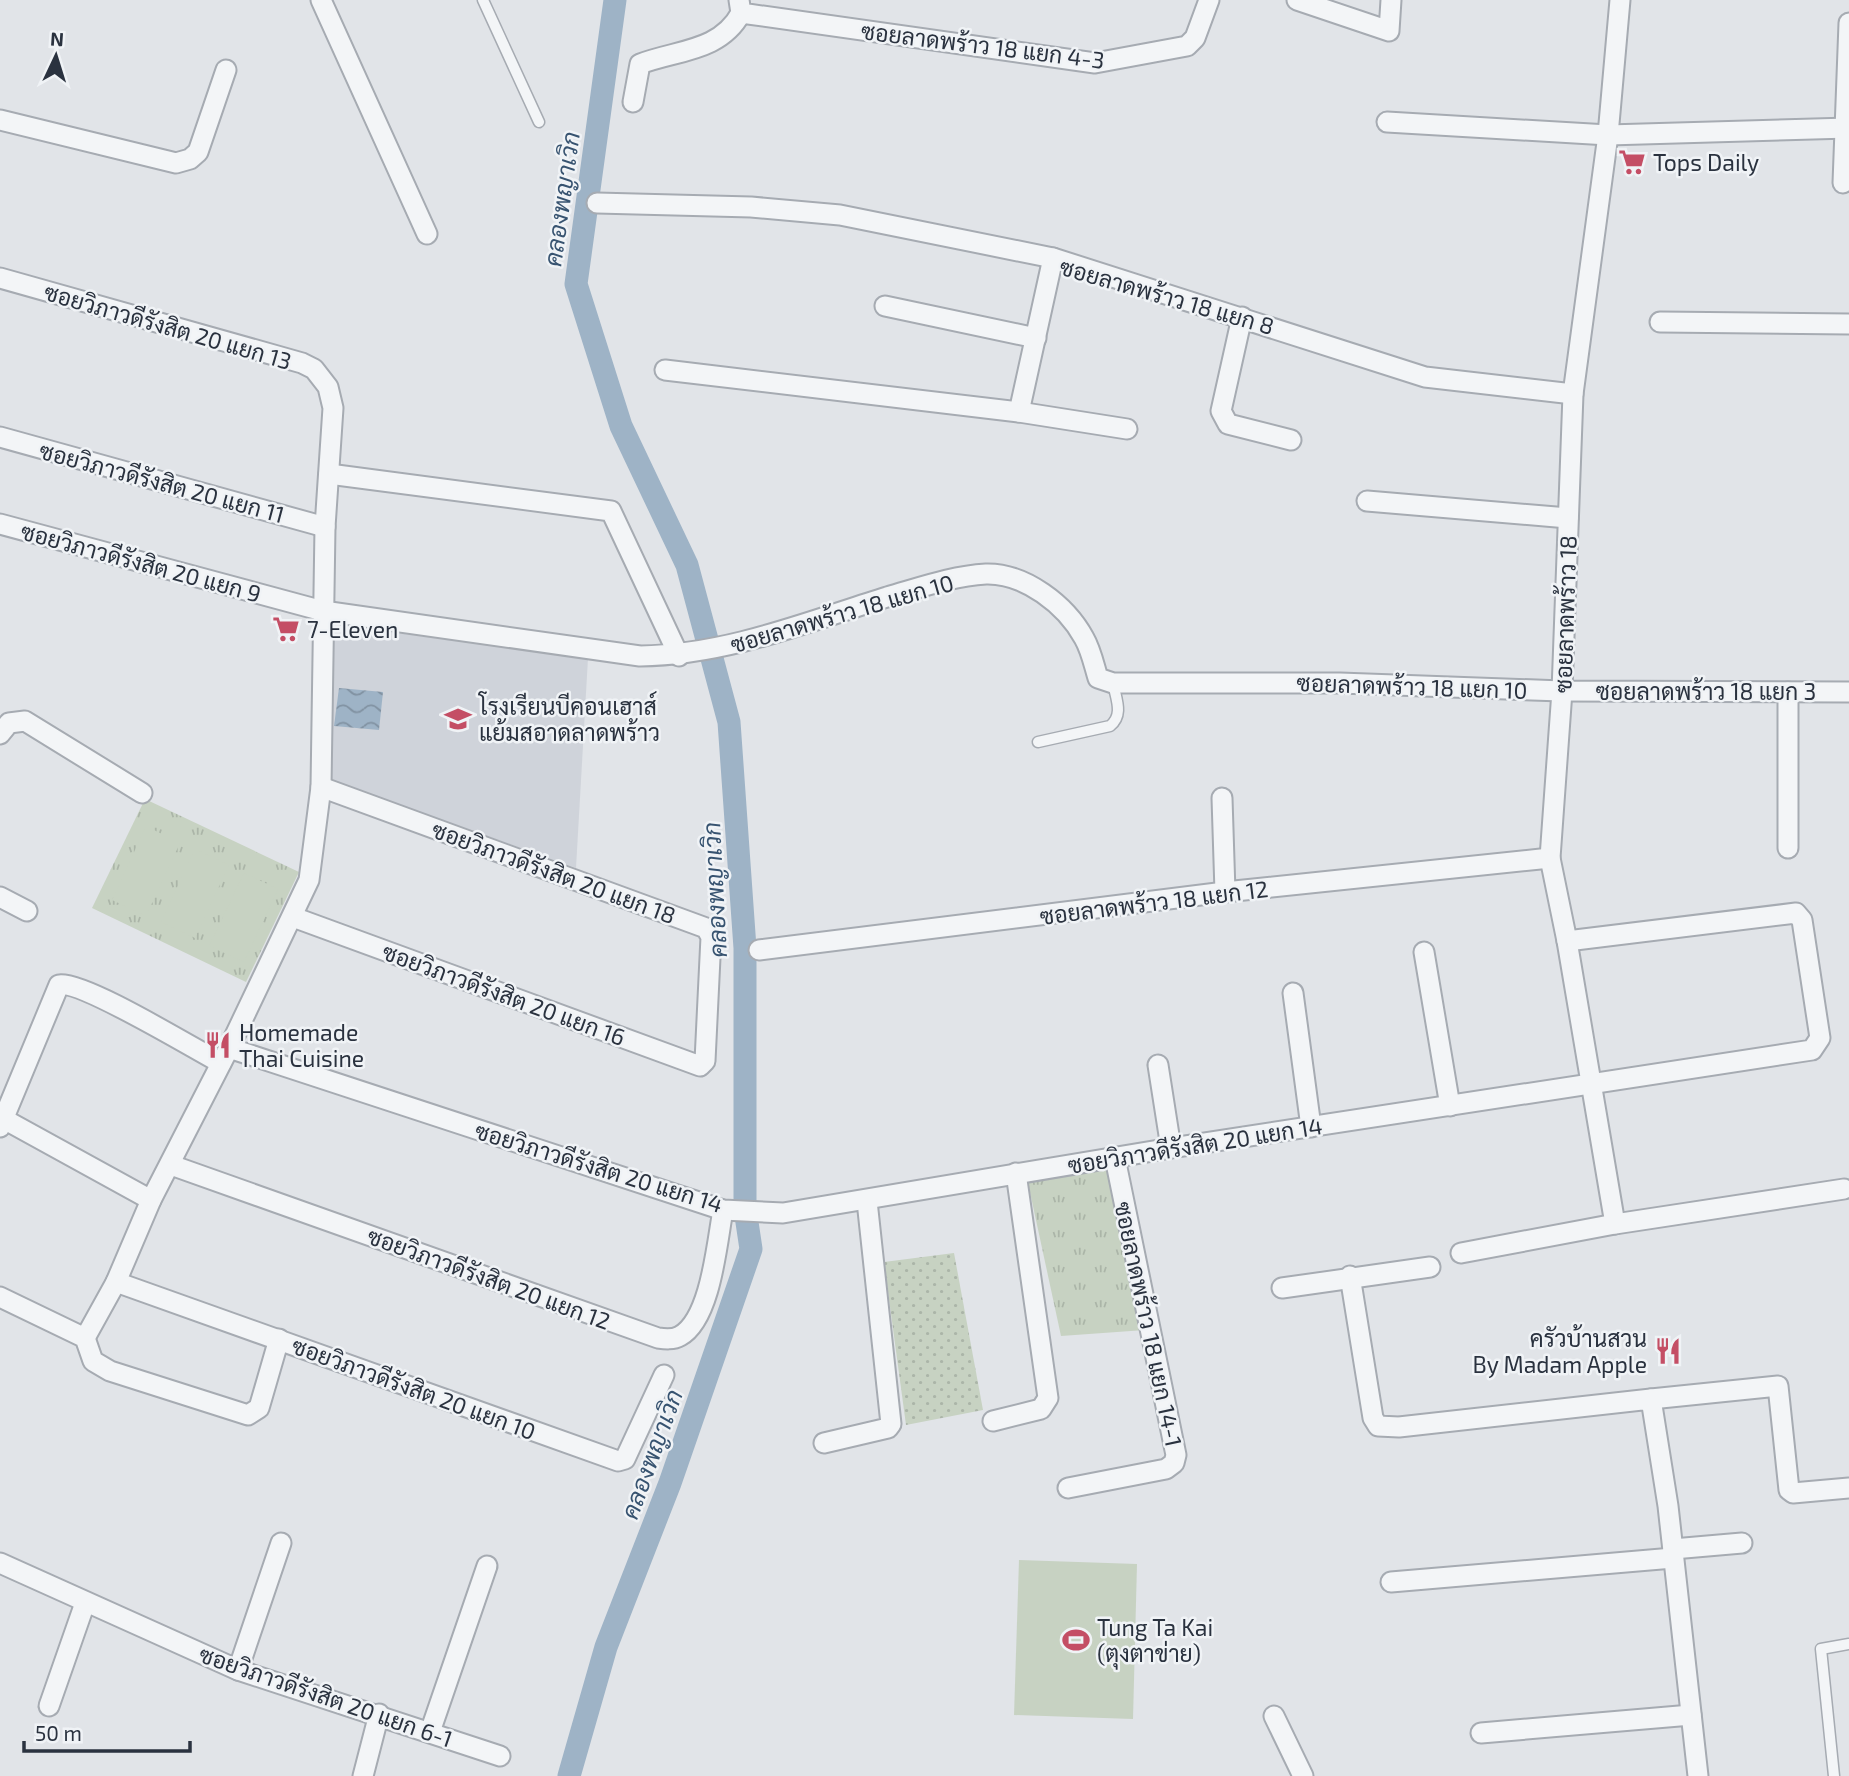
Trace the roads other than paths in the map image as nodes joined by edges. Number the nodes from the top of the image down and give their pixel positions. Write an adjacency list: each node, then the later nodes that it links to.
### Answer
1 (321, 0): 18 (street)
2 (483, 0): 12 (lane)
3 (1209, 0): 7 (street, ซอยลาดพร้าว 18 แยก 4-3)
4 (1297, 0): 5 (street)
5 (1391, 0)
6 (1620, 0): 15 (street, ซอยลาดพร้าว 18)
7 (740, 7): 10 (street)
8 (1849, 23): 14 (street)
9 (226, 70): 11 (street)
10 (633, 102)
11 (0, 120)
12 (539, 122)
13 (1387, 122): 15 (street)
14 (1848, 128): 15 (street); 16 (street)
15 (1608, 135): 27 (street, ซอยลาดพร้าว 18)
16 (1843, 183)
17 (597, 202): 19 (street)
18 (427, 234)
19 (1053, 258): 22 (street, ซอยลาดพร้าว 18 แยก 8); 25 (street, ซอยลาดพร้าว 18 แยก 8)
20 (0, 278): 32 (street, ซอยวิภาวดีรังสิต 20 แยก 13)
21 (885, 306): 25 (street)
22 (1242, 317): 27 (street, ซอยลาดพร้าว 18 แยก 8); 31 (street)
23 (1660, 322): 24 (street)
24 (1849, 324)
25 (1036, 338): 28 (street, ซอยลาดพร้าว 18 แยก 8)
26 (665, 370): 28 (street)
27 (1573, 394): 34 (street, ซอยลาดพร้าว 18)
28 (1019, 412): 29 (street)
29 (1127, 429)
30 (0, 437): 36 (street, ซอยวิภาวดีรังสิต 20 แยก 11)
31 (1291, 440)
32 (329, 474): 36 (street); 38 (street)
33 (1367, 501): 34 (street)
34 (1568, 518): 40 (street, ซอยลาดพร้าว 18)
35 (0, 524): 37 (street, ซอยวิภาวดีรังสิต 20 แยก 9)
36 (325, 527): 37 (street)
37 (323, 611): 38 (street, ซอยลาดพร้าว 18 แยก 10); 45 (street)
38 (679, 656): 39 (street, ซอยลาดพร้าว 18 แยก 10)
39 (1112, 683): 40 (street, ซอยลาดพร้าว 18 แยก 10); 44 (lane)
40 (1562, 691): 41 (street, ซอยลาดพร้าว 18 แยก 3); 49 (street, ซอยลาดพร้าว 18)
41 (1788, 692): 42 (street, ซอยลาดพร้าว 18 แยก 3); 48 (street)
42 (1849, 692)
43 (0, 734): 46 (street)
44 (1038, 742)
45 (321, 787): 53 (street); 58 (street, ซอยวิภาวดีรังสิต 20 แยก 18)
46 (142, 793)
47 (1223, 798): 50 (street)
48 (1787, 848)
49 (1550, 858): 50 (street, ซอยลาดพร้าว 18 แยก 12); 54 (street, ซอยลาดพร้าว 18)
50 (1225, 892): 55 (street, ซอยลาดพร้าว 18 แยก 12)
51 (0, 897): 52 (street)
52 (26, 911)
53 (293, 917): 58 (street, ซอยวิภาวดีรังสิต 20 แยก 16); 59 (street)
54 (1567, 941): 61 (street, ซอยลาดพร้าว 18); 61 (street, ซอยวิภาวดีรังสิต 20 แยก 14)
55 (760, 950)
56 (1424, 952): 62 (street)
57 (1293, 993): 64 (street)
58 (707, 1053)
59 (225, 1056): 63 (street, ซอยวิภาวดีรังสิต 20 แยก 14); 67 (street); 72 (street, ซอยวิภาวดีรังสิต 20 แยก 14)
60 (1158, 1065): 65 (street)
61 (1590, 1084): 62 (street, ซอยวิภาวดีรังสิต 20 แยก 14); 73 (street, ซอยลาดพร้าว 18)
62 (1450, 1107): 64 (street, ซอยวิภาวดีรังสิต 20 แยก 14)
63 (1, 1121): 70 (street)
64 (1311, 1127): 65 (street, ซอยวิภาวดีรังสิต 20 แยก 14)
65 (1171, 1148): 66 (street, ซอยวิภาวดีรังสิต 20 แยก 14)
66 (1115, 1158): 68 (street, ซอยวิภาวดีรังสิต 20 แยก 14); 86 (street, ซอยลาดพร้าว 18 แยก 14-1)
67 (171, 1165): 70 (street); 72 (street, ซอยวิภาวดีรังสิต 20 แยก 12)
68 (1016, 1173): 71 (street, ซอยวิภาวดีรังสิต 20 แยก 14); 84 (street)
69 (1844, 1189): 73 (street)
70 (151, 1200): 77 (street)
71 (867, 1201): 72 (street, ซอยวิภาวดีรังสิต 20 แยก 14); 85 (street)
72 (723, 1210)
73 (1615, 1224): 74 (street)
74 (1461, 1253)
75 (1430, 1266): 76 (street)
76 (1350, 1276): 78 (street); 83 (street)
77 (116, 1282): 80 (street); 81 (street, ซอยวิภาวดีรังสิต 20 แยก 10)
78 (1282, 1288)
79 (0, 1297): 80 (street)
80 (85, 1338): 81 (street)
81 (279, 1339): 82 (street, ซอยวิภาวดีรังสิต 20 แยก 10)
82 (664, 1375)
83 (1651, 1399): 87 (street); 90 (street)
84 (993, 1421)
85 (824, 1443)
86 (1068, 1488)
87 (1849, 1488)
88 (281, 1543): 96 (street)
89 (1742, 1543): 90 (street)
90 (1673, 1553): 93 (street); 99 (street)
91 (0, 1563): 94 (street, ซอยวิภาวดีรังสิต 20 แยก 6-1)
92 (487, 1566): 101 (street)
93 (1391, 1582)
94 (85, 1604): 96 (street, ซอยวิภาวดีรังสิต 20 แยก 6-1); 97 (street)
95 (1849, 1644): 107 (lane)
96 (238, 1670): 98 (street, ซอยวิภาวดีรังสิต 20 แยก 6-1)
97 (50, 1706)
98 (379, 1714): 101 (street, ซอยวิภาวดีรังสิต 20 แยก 6-1); 104 (street)
99 (1691, 1715): 102 (street); 106 (street)
100 (1275, 1716): 105 (street)
101 (430, 1732): 103 (street, ซอยวิภาวดีรังสิต 20 แยก 6-1)
102 (1481, 1733)
103 (500, 1756)
104 (363, 1776)
105 (1303, 1776)
106 (1698, 1776)
107 (1834, 1776)

